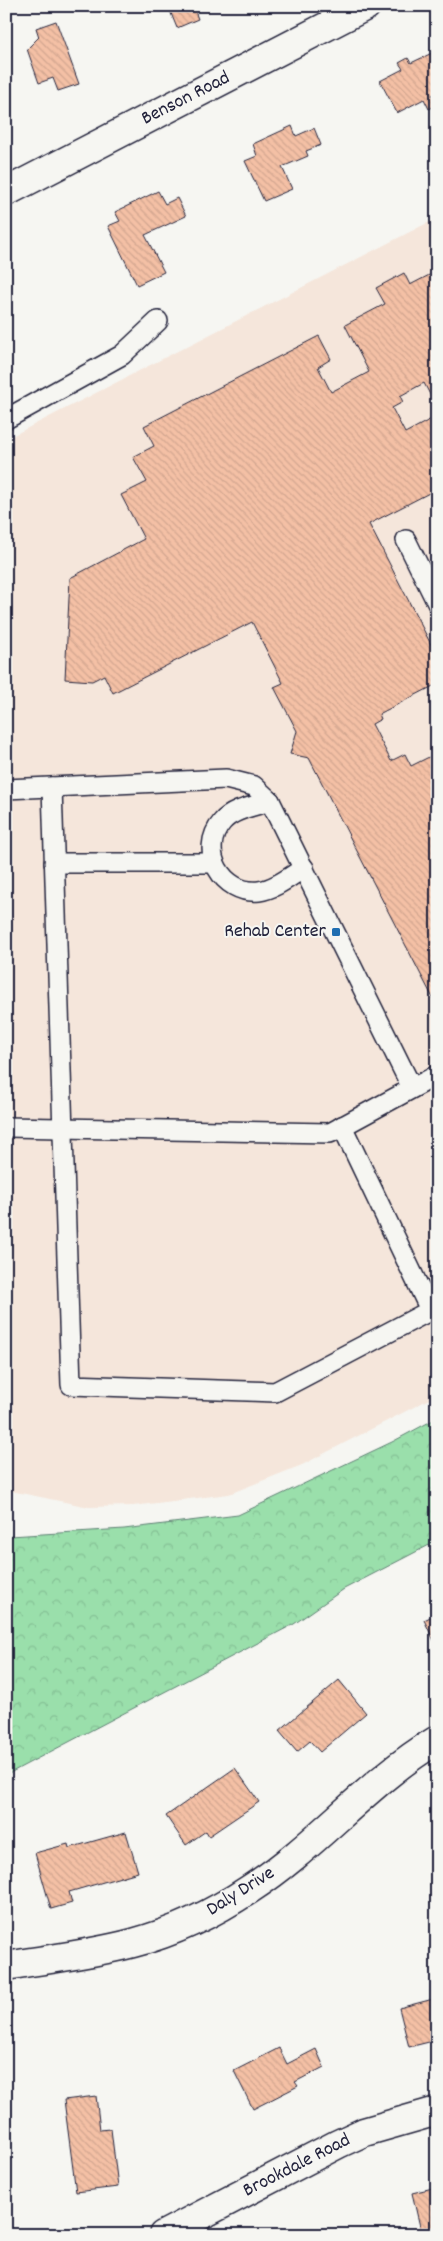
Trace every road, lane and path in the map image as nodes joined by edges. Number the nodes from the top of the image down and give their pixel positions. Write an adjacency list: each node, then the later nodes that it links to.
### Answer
1 (366, 6): 2 (street, Benson Road)
2 (6, 192)
3 (158, 321): 4 (lane)
4 (6, 419)
5 (406, 540): 6 (lane)
6 (437, 603)
7 (52, 787): 8 (lane); 9 (lane); 10 (lane)
8 (6, 789)
9 (270, 800): 11 (lane); 12 (lane)
10 (54, 863): 11 (lane); 17 (lane)
11 (214, 863): 12 (lane)
12 (304, 868): 14 (lane)
13 (437, 1075): 14 (lane)
14 (412, 1088): 15 (lane)
15 (342, 1126): 17 (lane); 18 (lane)
16 (6, 1127): 17 (lane)
17 (63, 1128): 18 (lane)
18 (433, 1309)
19 (437, 1740): 20 (street, Daly Drive)
20 (6, 1966)
21 (437, 2110): 22 (street, Brookdale Road)
22 (163, 2235)

